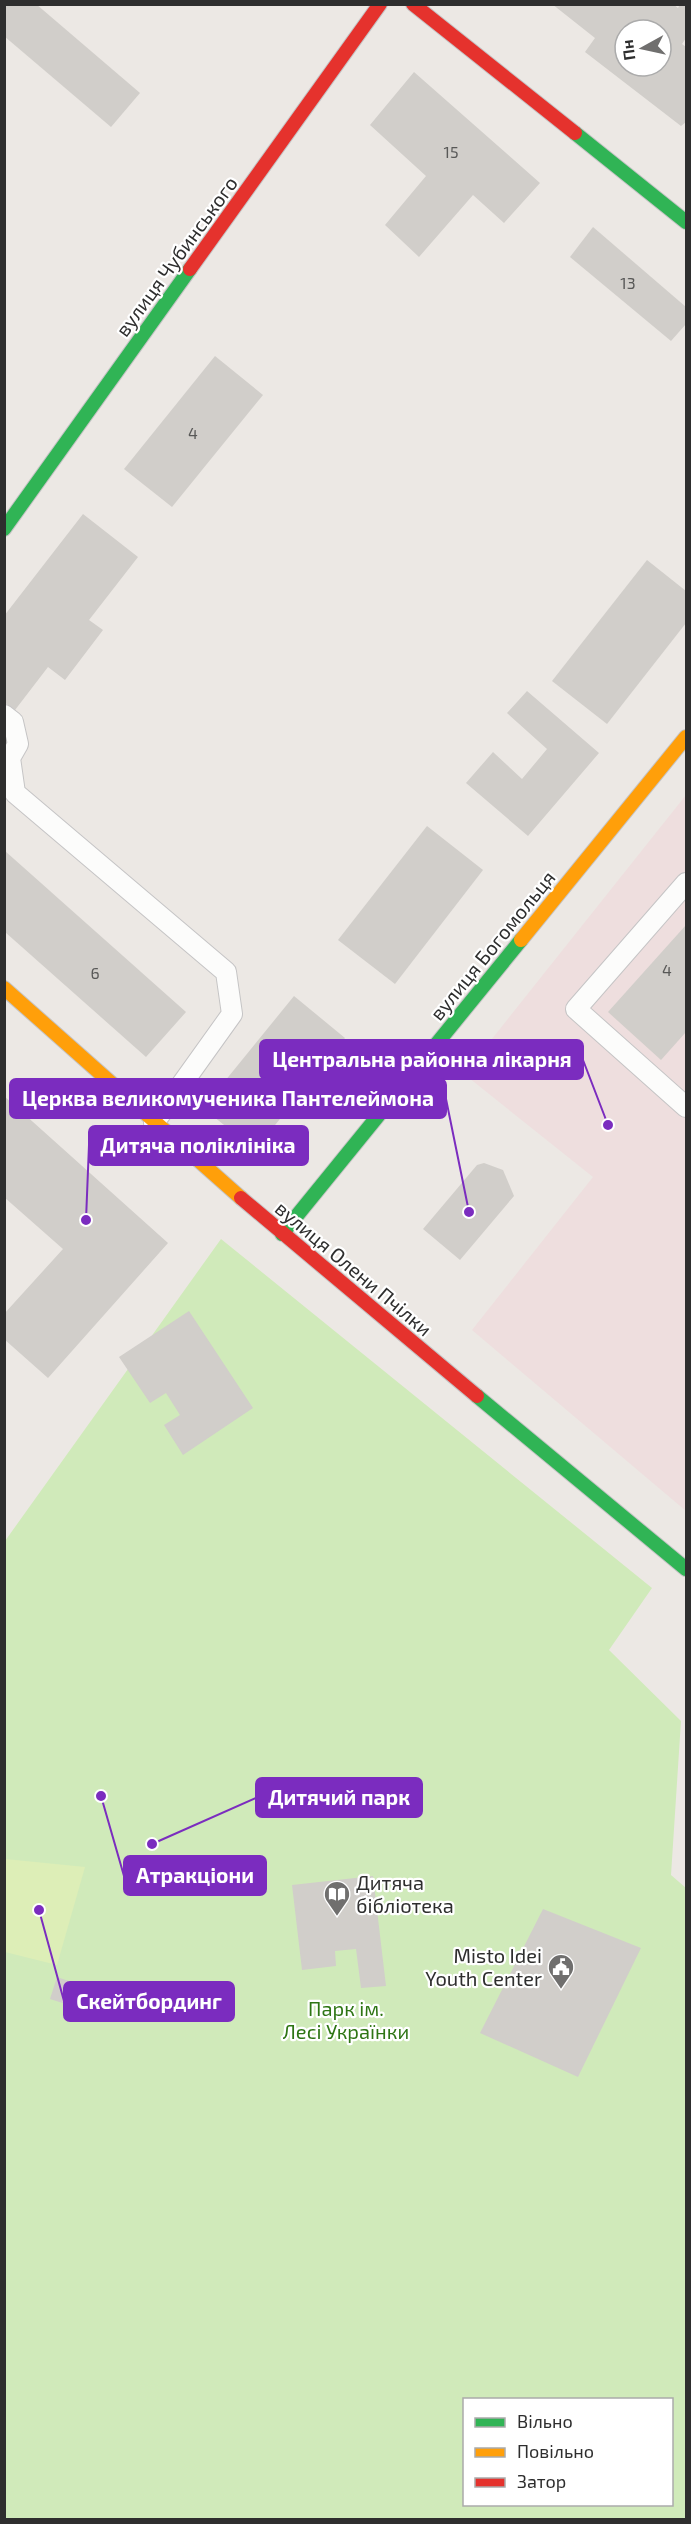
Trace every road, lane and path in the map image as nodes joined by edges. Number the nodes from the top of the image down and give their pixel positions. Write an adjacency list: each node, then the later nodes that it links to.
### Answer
1 (380, 4): 4 (street, вулиця Чубинського)
2 (413, 4): 3 (street)
3 (687, 222)
4 (4, 529)
5 (4, 715): 10 (lane)
6 (687, 737): 11 (street, вулиця Богомольця)
7 (687, 883): 9 (lane)
8 (4, 988): 10 (street, вулиця Олени Пчілки)
9 (687, 1107)
10 (154, 1123): 11 (street, вулиця Олени Пчілки)
11 (282, 1234): 12 (street, вулиця Олени Пчілки)
12 (687, 1569)

